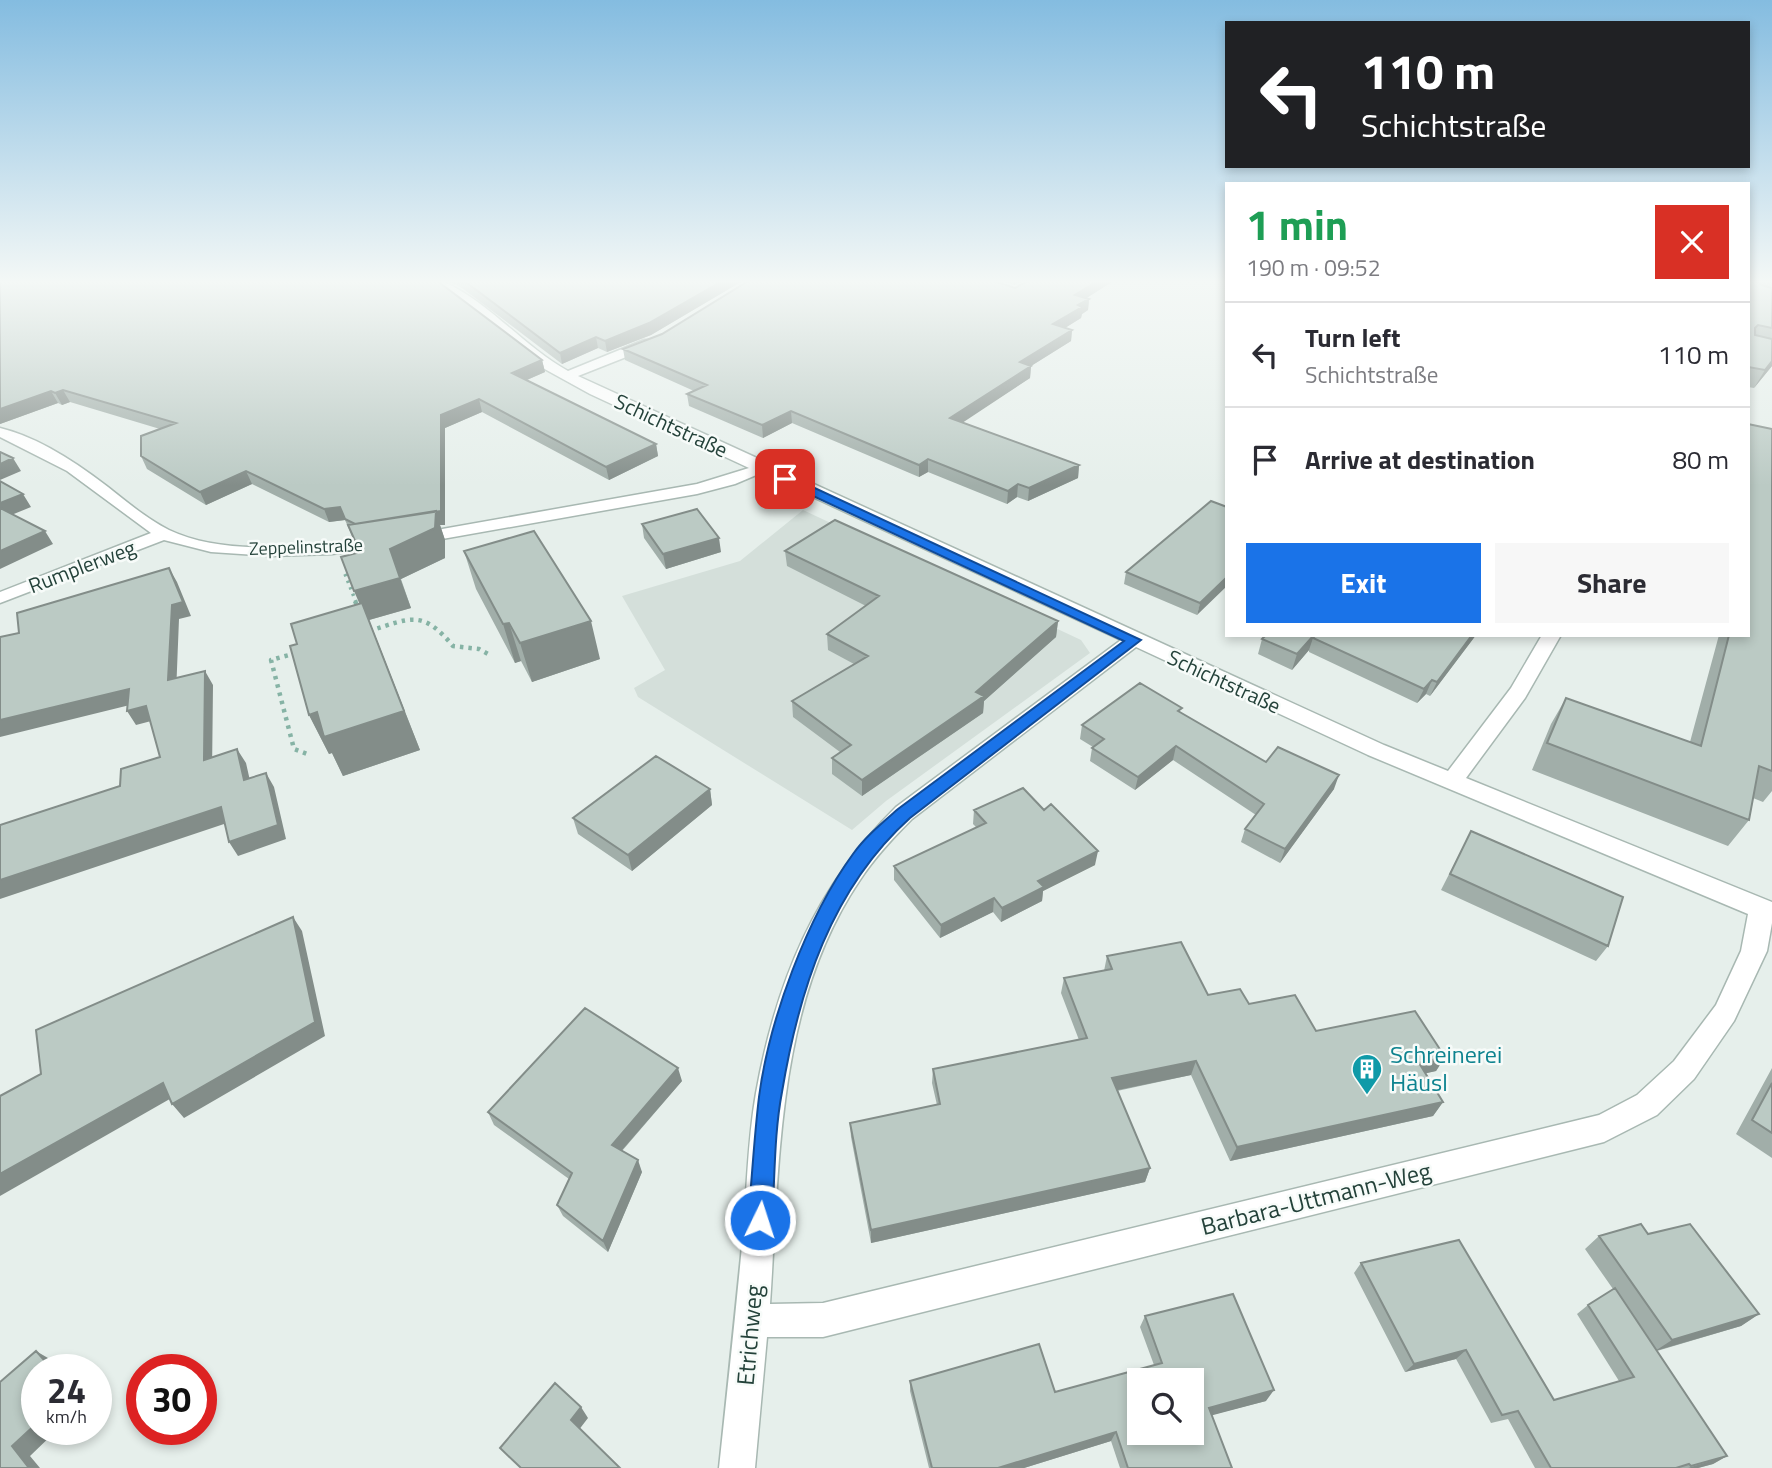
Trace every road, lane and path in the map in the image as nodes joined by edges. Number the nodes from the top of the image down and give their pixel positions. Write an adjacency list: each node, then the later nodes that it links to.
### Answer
1 (528, 349): 3 (street, Schichtstraße)
2 (634, 349): 3 (street)
3 (566, 376): 5 (street, Schichtstraße)
4 (0, 432): 6 (street, Zeppelinstraße)
5 (761, 468): 7 (street, Zeppelinstraße); 12 (street, Schichtstraße)
6 (164, 534): 7 (street, Zeppelinstraße); 8 (street, Rumplerweg)
7 (335, 548): 9 (path)
8 (0, 598)
9 (362, 620)
10 (367, 632): 14 (path)
11 (1551, 637): 16 (street)
12 (1134, 640): 16 (street, Schichtstraße); 18 (street, Etrichweg)
13 (307, 650): 15 (path)
14 (490, 655)
15 (307, 754)
16 (1451, 782): 17 (street, Schichtstraße)
17 (1766, 911): 18 (street, Barbara-Uttmann-Weg)
18 (752, 1321): 19 (street, Etrichweg)
19 (737, 1468)

